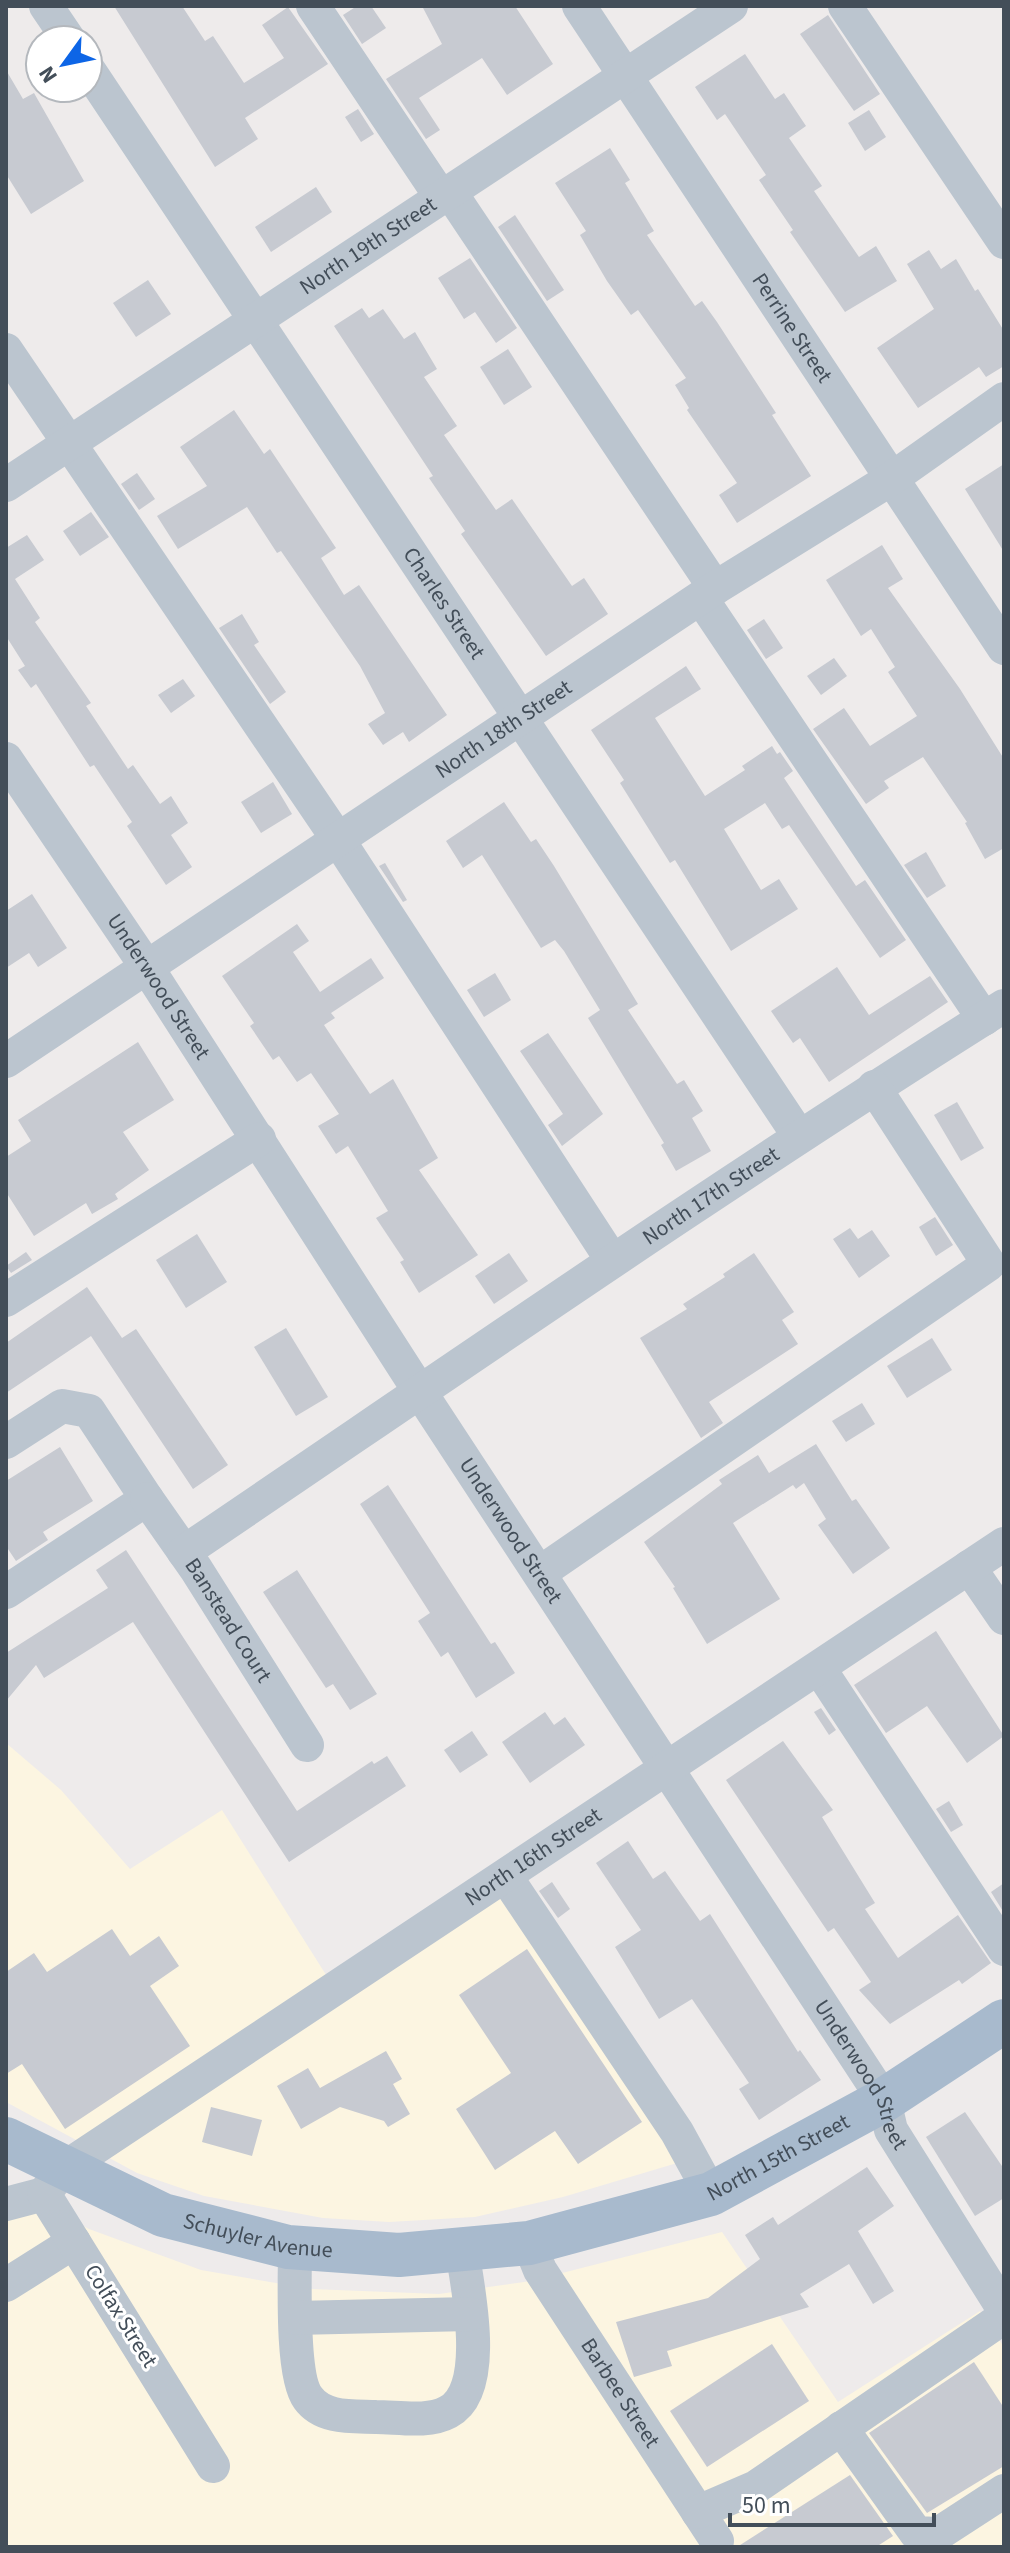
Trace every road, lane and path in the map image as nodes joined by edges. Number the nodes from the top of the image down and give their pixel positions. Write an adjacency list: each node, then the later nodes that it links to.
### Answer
1 (46, 6): 6 (street)
2 (313, 6): 9 (street)
3 (579, 6): 7 (street, Perrine Street)
4 (731, 6): 7 (street, North 19th Street)
5 (845, 6): 10 (street)
6 (58, 24)
7 (626, 77): 9 (street, North 19th Street); 15 (street, Perrine Street)
8 (104, 93): 11 (street, Charles Street)
9 (446, 194): 11 (street, North 19th Street); 17 (street)
10 (1004, 242)
11 (255, 323): 14 (street, North 19th Street); 19 (street, Charles Street)
12 (6, 350): 14 (street)
13 (1004, 399): 15 (street, North 18th Street)
14 (69, 445): 16 (street, North 19th Street); 21 (street)
15 (891, 479): 17 (street, North 18th Street); 18 (street, Perrine Street)
16 (6, 485)
17 (708, 593): 19 (street, North 18th Street); 23 (street)
18 (1004, 648)
19 (523, 719): 21 (street, North 18th Street); 26 (street, Charles Street)
20 (9, 768): 22 (street, Underwood Street)
21 (339, 841): 22 (street, North 18th Street); 28 (street)
22 (148, 969): 24 (street, North 18th Street); 27 (street, Underwood Street)
23 (994, 1013): 25 (street, North 17th Street)
24 (6, 1061)
25 (874, 1087): 26 (street, North 17th Street); 36 (street)
26 (799, 1136): 28 (street, North 17th Street)
27 (259, 1139): 29 (street); 30 (street, Underwood Street)
28 (612, 1260): 30 (street, North 17th Street)
29 (6, 1300)
30 (420, 1392): 34 (street, North 17th Street); 36 (street, Underwood Street)
31 (6, 1442): 32 (street, Banstead Court)
32 (147, 1499): 34 (street, Banstead Court); 37 (street)
33 (1004, 1544): 35 (street, North 16th Street)
34 (184, 1552): 40 (street, Banstead Court)
35 (969, 1567): 38 (street); 39 (street, North 16th Street)
36 (541, 1572): 41 (street, Underwood Street)
37 (6, 1592)
38 (1004, 1618)
39 (819, 1668): 41 (street, North 16th Street); 43 (street)
40 (307, 1745)
41 (669, 1768): 42 (street, North 16th Street); 45 (street, Underwood Street)
42 (506, 1877): 47 (street, North 16th Street); 48 (street)
43 (1004, 1949)
44 (1004, 2021): 45 (main road, North 15th Street)
45 (884, 2100): 48 (main road, North 15th Street); 55 (street, Underwood Street)
46 (6, 2139): 47 (main road, Schuyler Avenue)
47 (54, 2181): 49 (street, North 16th Street); 50 (street, Colfax Street); 52 (main road, Schuyler Avenue)
48 (711, 2194): 51 (main road, North 15th Street)
49 (6, 2204)
50 (74, 2242): 54 (street); 60 (street, Colfax Street)
51 (529, 2243): 53 (main road, Schuyler Avenue); 62 (street, Barbee Street)
52 (295, 2247): 53 (main road, Schuyler Avenue); 58 (street)
53 (462, 2250): 56 (street)
54 (6, 2285)
55 (1004, 2310)
56 (470, 2314): 58 (street); 58 (street)
57 (1004, 2317): 59 (street)
58 (295, 2318)
59 (841, 2428): 61 (street); 62 (street)
60 (213, 2466)
61 (1004, 2491)
62 (698, 2512): 63 (street, Barbee Street)
63 (717, 2541)

